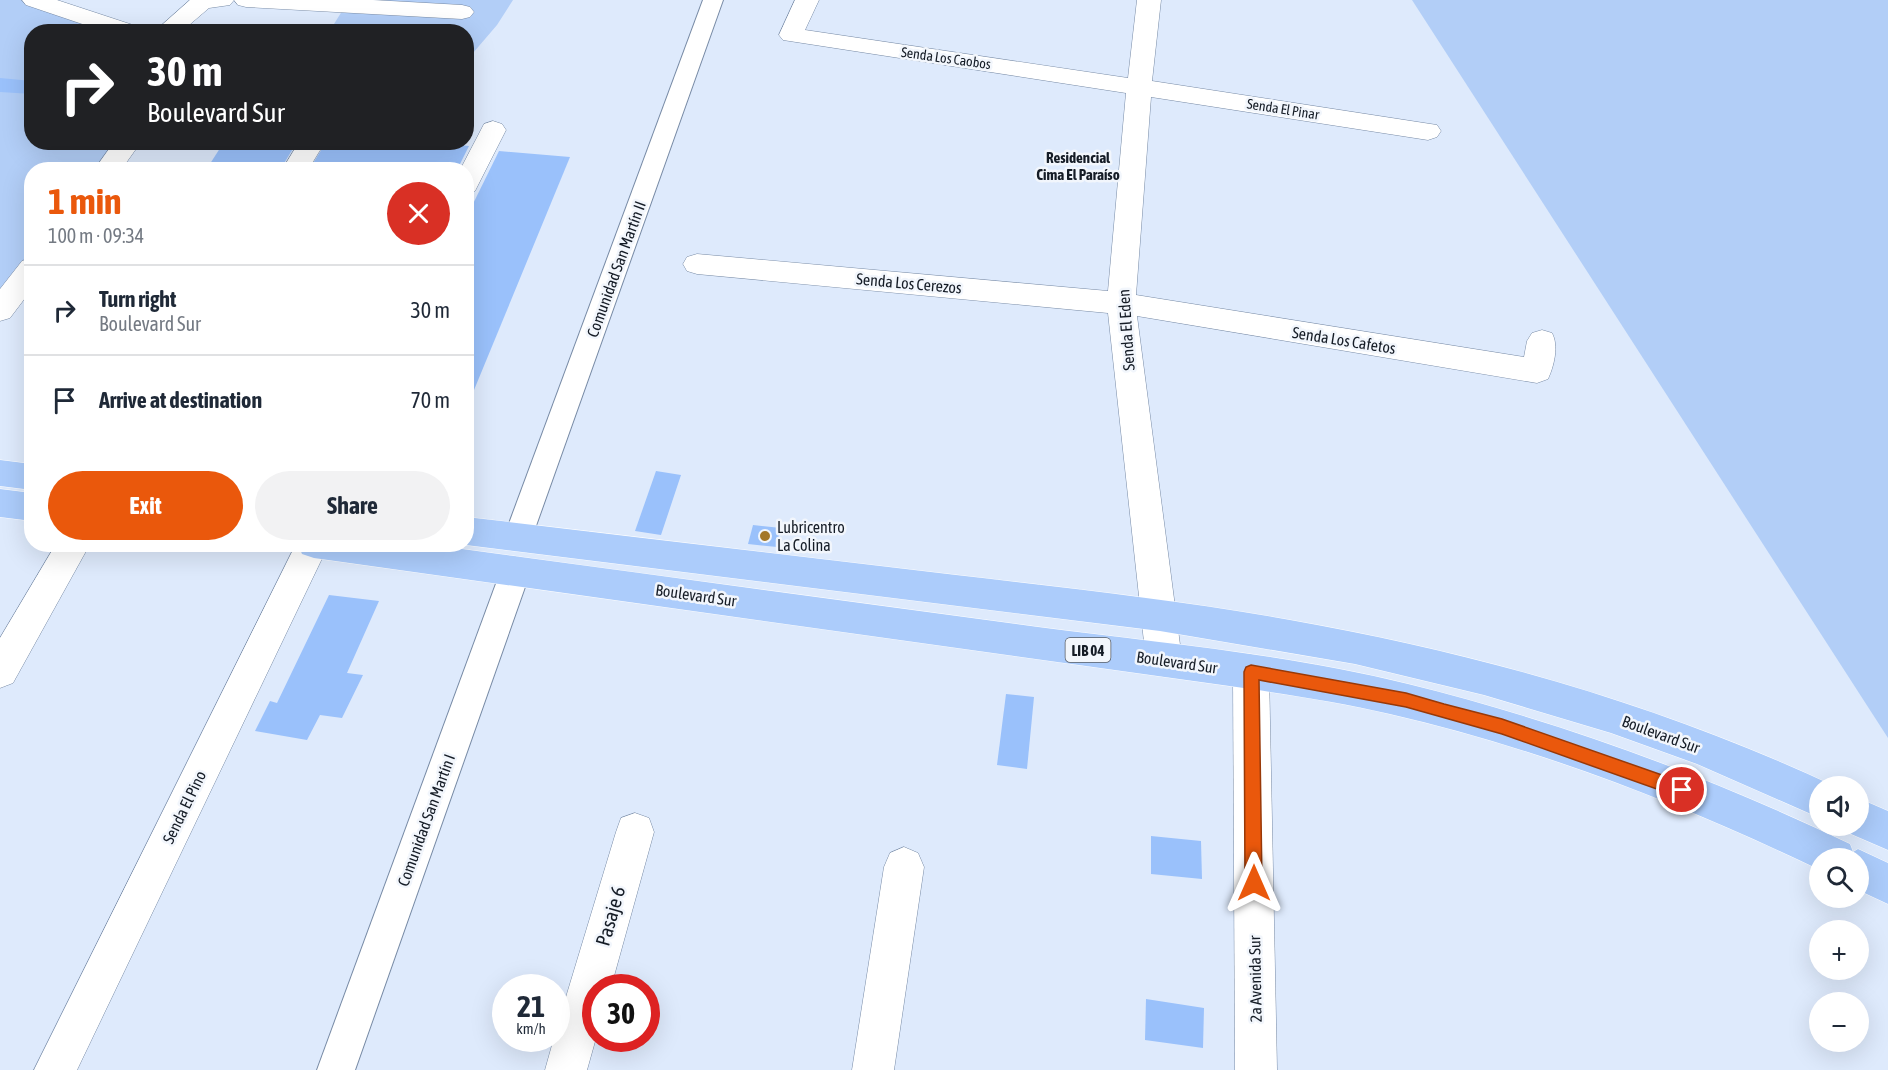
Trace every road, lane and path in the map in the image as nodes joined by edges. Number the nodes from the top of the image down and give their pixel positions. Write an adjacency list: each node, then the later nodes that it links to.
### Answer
1 (34, 0): 8 (street)
2 (222, 0): 9 (street)
3 (246, 0): 7 (street)
4 (713, 0): 27 (street, Comunidad San Martín II)
5 (807, 0): 10 (street, Senda Los Caobos)
6 (1149, 0): 10 (street, Senda El Eden)
7 (462, 12)
8 (107, 24)
9 (176, 24)
10 (1139, 87): 12 (street, Senda El Pinar); 16 (street, Senda El Eden)
11 (494, 130): 13 (street)
12 (1428, 130)
13 (474, 169)
14 (697, 264): 16 (street, Senda Los Cerezos)
15 (24, 278): 17 (street)
16 (1121, 303): 18 (street, Senda Los Cafetos); 28 (street, Senda El Eden)
17 (0, 310)
18 (1542, 340)
19 (0, 473): 20 (highway)
20 (24, 476)
21 (0, 503): 22 (highway)
22 (24, 506)
23 (474, 535): 27 (highway, Boulevard Sur / LIB 04)
24 (69, 552): 30 (street)
25 (310, 552): 40 (street, Senda El Pino)
26 (474, 552): 27 (highway, Boulevard Sur / LIB 04)
27 (517, 554): 28 (highway, Boulevard Sur / LIB 04); 29 (highway, Boulevard Sur / LIB 04); 41 (street, Comunidad San Martín I)
28 (1160, 615): 29 (street, Senda El Eden); 32 (highway, Boulevard Sur / LIB 04)
29 (1164, 660): 31 (highway, Boulevard Sur / LIB 04)
30 (0, 671)
31 (1251, 672): 36 (highway, Boulevard Sur / LIB 04); 44 (street, 2a Avenida Sur)
32 (1809, 795)
33 (1869, 822): 34 (highway)
34 (1888, 831)
35 (634, 832): 42 (street, Pasaje 6)
36 (1816, 848)
37 (904, 867): 43 (street)
38 (1869, 874): 39 (highway)
39 (1888, 884)
40 (55, 1070)
41 (336, 1070)
42 (566, 1070)
43 (873, 1070)
44 (1256, 1070)

